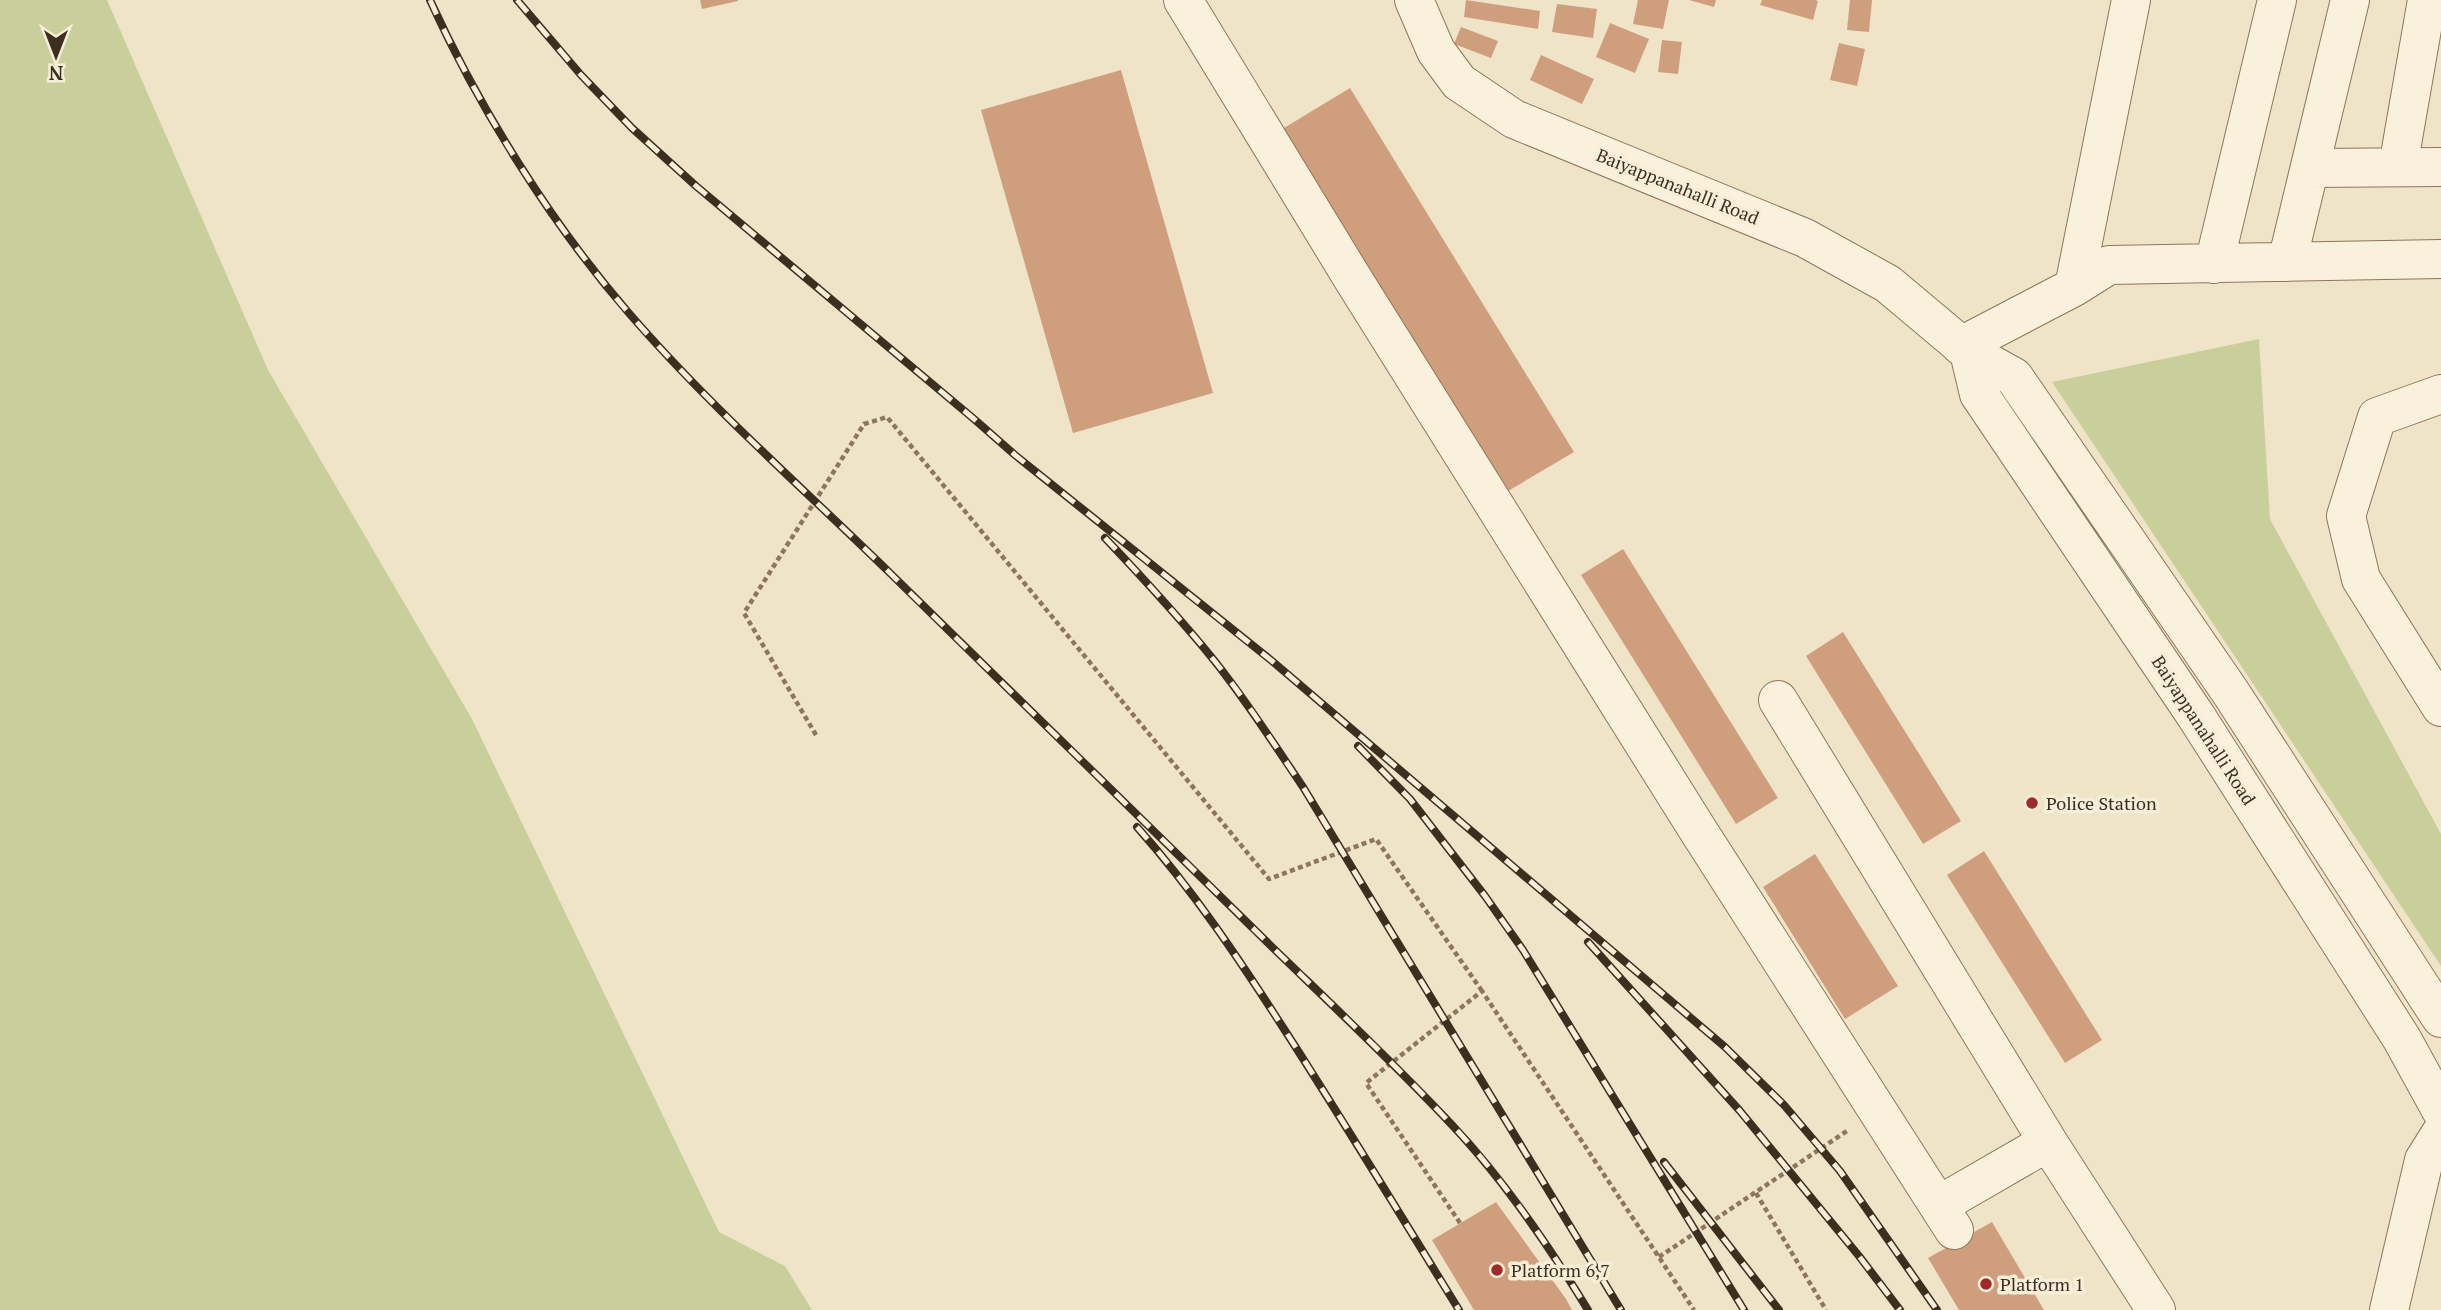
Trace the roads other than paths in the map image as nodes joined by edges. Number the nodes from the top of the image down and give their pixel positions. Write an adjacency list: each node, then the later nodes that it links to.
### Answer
1 (1183, 0): 22 (street)
2 (1414, 0): 14 (street, Baiyappanahalli Road)
3 (2131, 0): 13 (street)
4 (2277, 0): 12 (street)
5 (2350, 0): 9 (street)
6 (2427, 0): 7 (street)
7 (2398, 167): 8 (street); 9 (street)
8 (2441, 167)
9 (2310, 168): 11 (street)
10 (2441, 259): 11 (street)
11 (2287, 262): 12 (street)
12 (2214, 264): 13 (street)
13 (2074, 287): 14 (street)
14 (1965, 349): 18 (street, Baiyappanahalli Road); 19 (street, Baiyappanahalli Road)
15 (2441, 394): 17 (street)
16 (1778, 700): 22 (street)
17 (2441, 708)
18 (2439, 1014): 19 (street)
19 (2402, 1039): 20 (street, Baiyappanahalli Road)
20 (2441, 1110)
21 (2441, 1133): 24 (street)
22 (2048, 1143): 23 (street)
23 (2156, 1310)
24 (2389, 1310)

